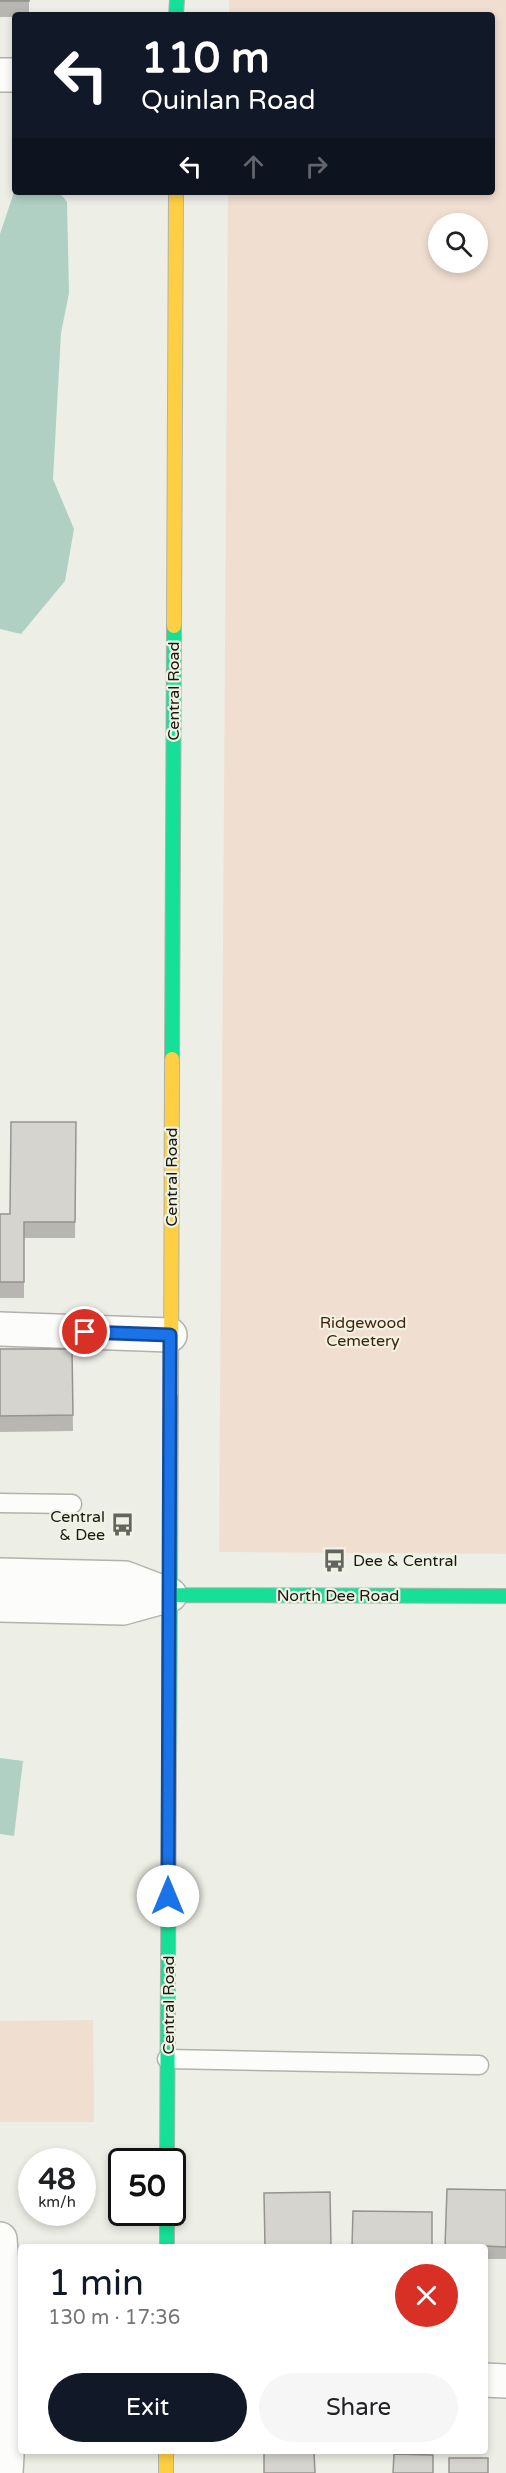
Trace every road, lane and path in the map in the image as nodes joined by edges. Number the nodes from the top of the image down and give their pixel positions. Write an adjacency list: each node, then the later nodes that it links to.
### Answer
1 (176, 195): 3 (main road, Central Road)
2 (0, 1329): 3 (street)
3 (170, 1335): 7 (main road, Central Road)
4 (0, 1503): 5 (lane)
5 (72, 1503)
6 (0, 1575): 7 (street)
7 (170, 1595): 8 (main road, North Dee Road); 9 (street); 10 (main road, Central Road)
8 (506, 1596)
9 (0, 1605)
10 (167, 2059): 11 (lane); 12 (main road, Central Road)
11 (479, 2065)
12 (167, 2148)
13 (167, 2226): 15 (main road)
14 (0, 2239): 18 (street)
15 (167, 2244)
16 (488, 2380): 17 (street)
17 (506, 2381)
18 (16, 2384): 20 (street)
19 (166, 2454): 21 (main road)
20 (6, 2473)
21 (166, 2473)

